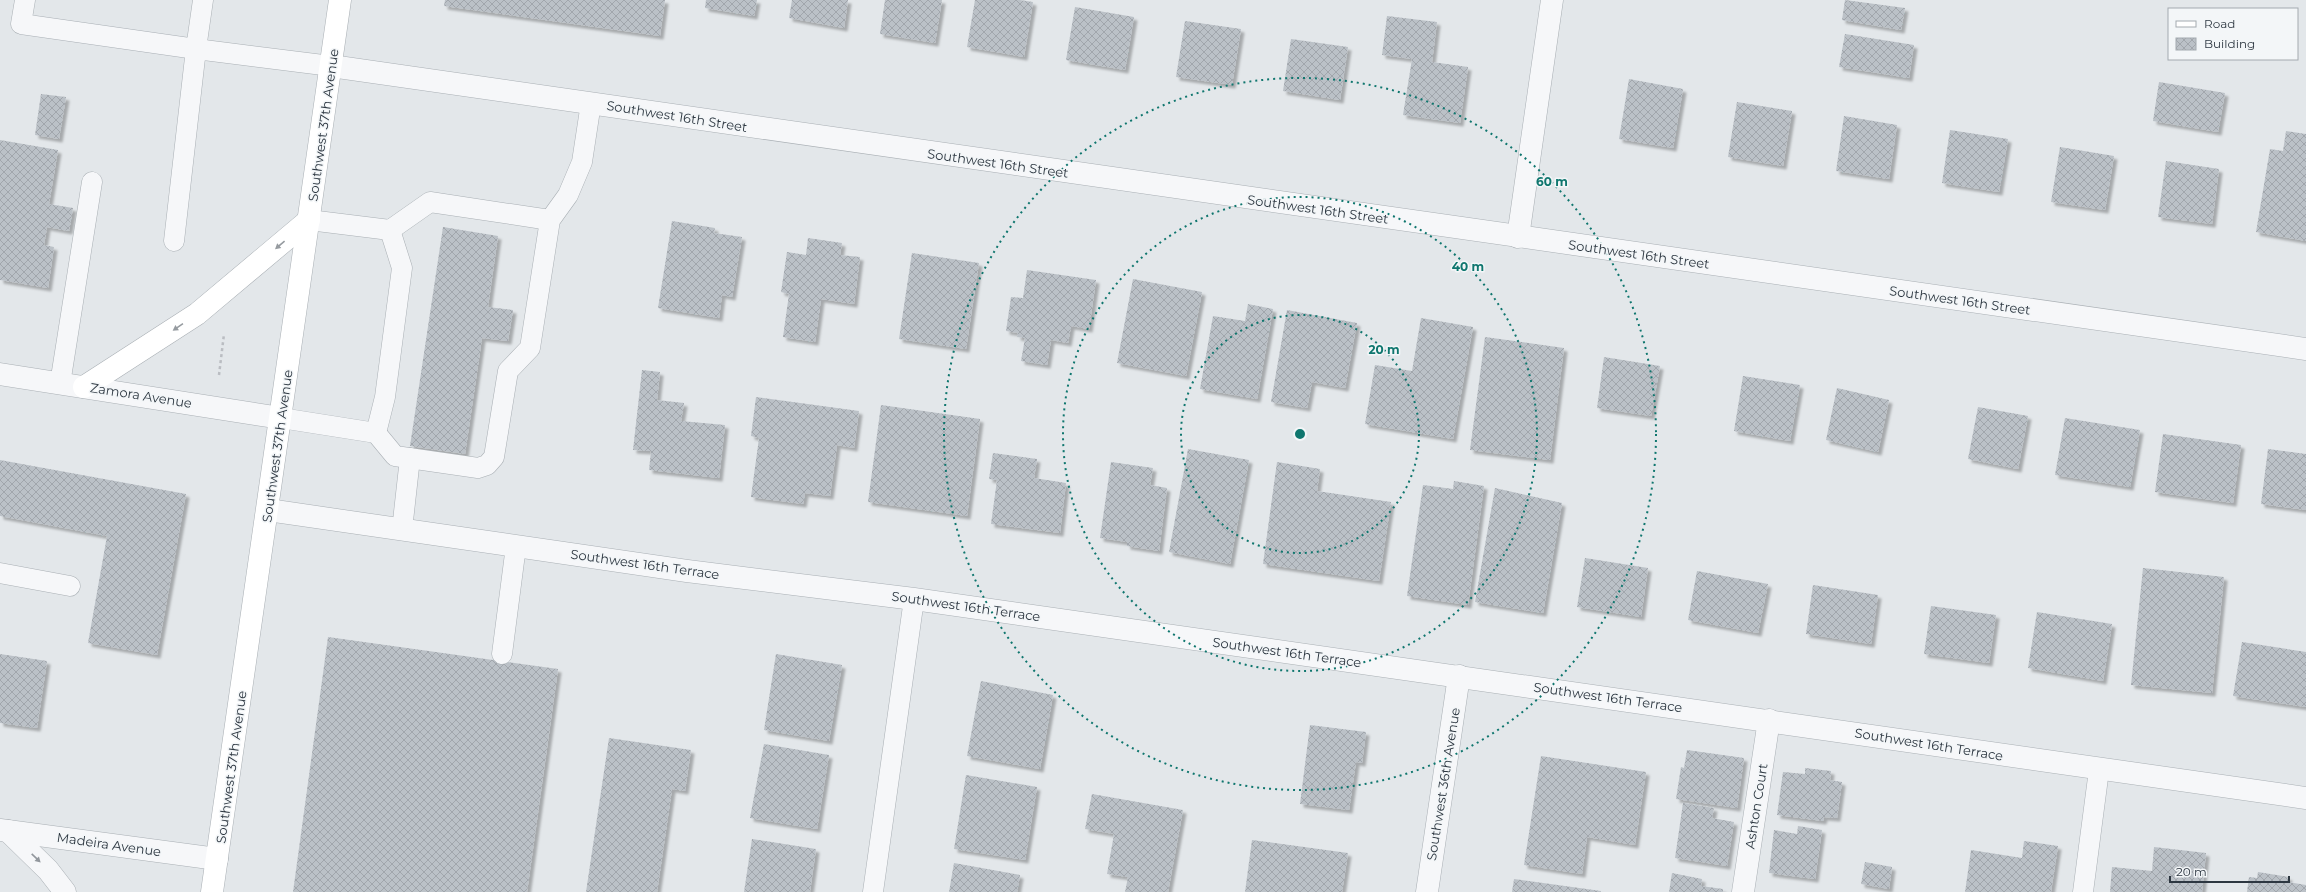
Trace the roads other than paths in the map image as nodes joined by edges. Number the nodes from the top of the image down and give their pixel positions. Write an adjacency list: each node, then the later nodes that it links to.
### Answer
1 (25, 0): 5 (lane)
2 (203, 0): 5 (lane)
3 (340, 0): 6 (main road, Southwest 37th Avenue)
4 (1552, 0): 12 (street)
5 (196, 49): 6 (lane); 13 (lane)
6 (331, 66): 7 (street, Southwest 16th Street); 9 (main road, Southwest 37th Avenue)
7 (591, 103): 10 (lane); 12 (street, Southwest 16th Street)
8 (92, 182): 16 (lane)
9 (309, 220): 11 (lane); 17 (main road, one-way to 17); 18 (main road, Southwest 37th Avenue)
10 (550, 220): 11 (lane); 20 (lane)
11 (390, 230): 19 (lane)
12 (1518, 237): 14 (street, Southwest 16th Street)
13 (174, 241)
14 (2306, 349)
15 (0, 374): 16 (street, Zamora Avenue)
16 (60, 384): 17 (street, Zamora Avenue)
17 (84, 387): 18 (street, Zamora Avenue)
18 (281, 418): 19 (lane); 21 (main road, Southwest 37th Avenue)
19 (376, 433): 20 (lane)
20 (410, 458): 22 (lane)
21 (268, 510): 22 (street, Southwest 16th Terrace); 33 (main road, Southwest 37th Avenue)
22 (402, 530): 23 (street, Southwest 16th Terrace)
23 (516, 546): 26 (street, Southwest 16th Terrace); 27 (lane)
24 (0, 573): 25 (lane)
25 (70, 586)
26 (914, 599): 28 (street, Southwest 16th Terrace); 36 (lane)
27 (502, 654)
28 (1459, 676): 29 (street, Southwest 16th Terrace); 37 (street, Southwest 36th Avenue)
29 (1769, 720): 30 (street, Southwest 16th Terrace); 38 (street, Ashton Court)
30 (2099, 770): 31 (street, Southwest 16th Terrace); 39 (lane)
31 (2306, 798)
32 (4, 830): 33 (street, Madeira Avenue); 34 (street, one-way to 34)
33 (217, 859): 35 (main road, Southwest 37th Avenue)
34 (65, 892)
35 (212, 892)
36 (873, 892)
37 (1427, 892)
38 (1743, 892)
39 (2083, 892)

